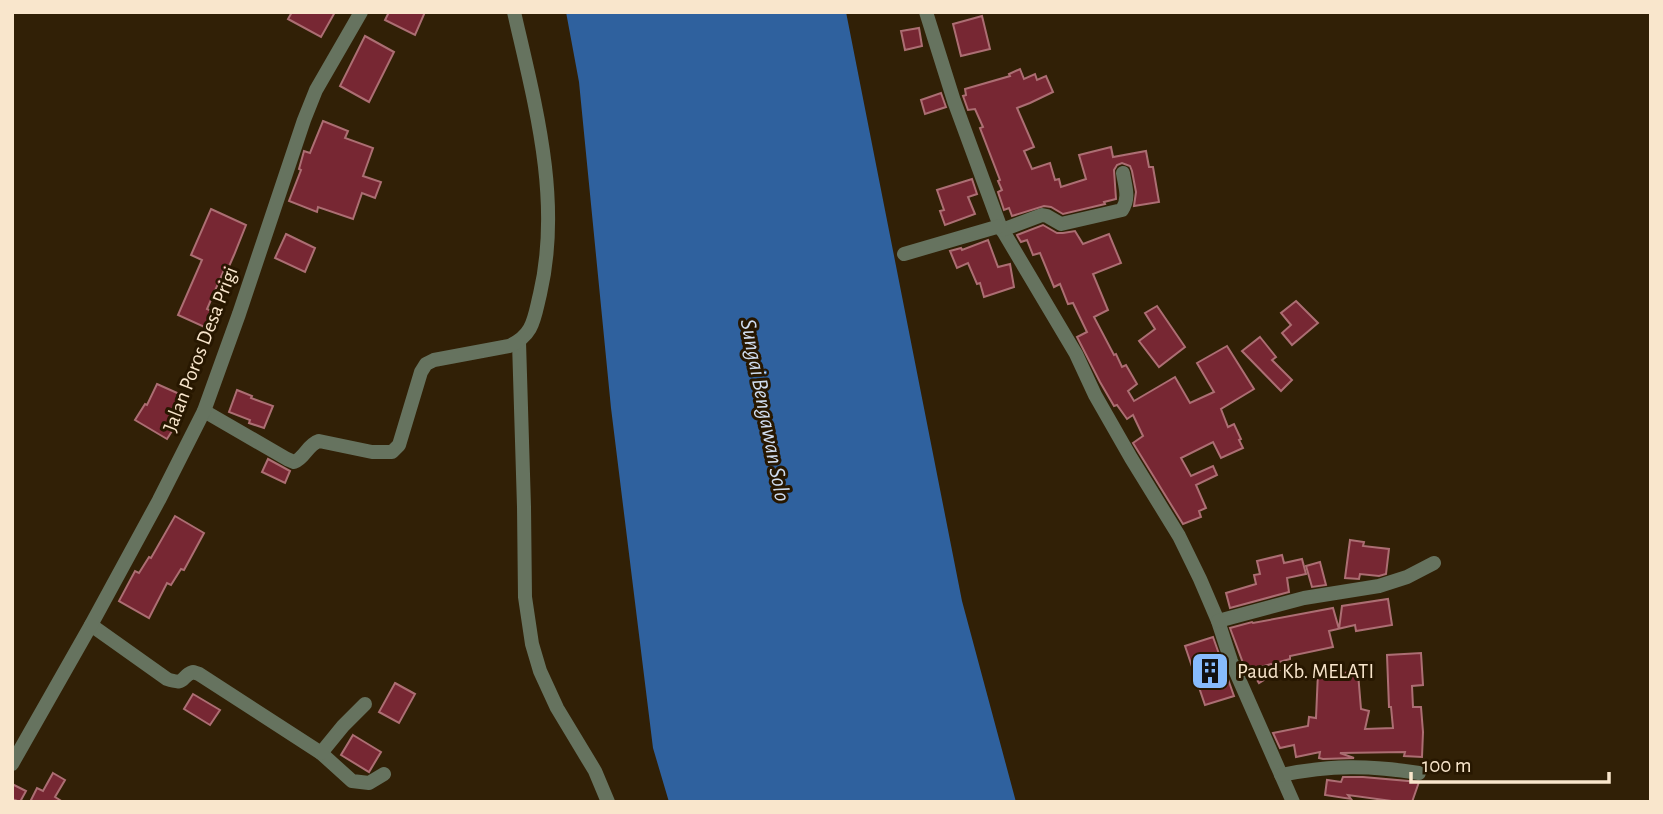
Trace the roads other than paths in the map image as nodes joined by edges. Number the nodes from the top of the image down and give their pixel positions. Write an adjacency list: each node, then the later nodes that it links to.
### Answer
1 (361, 12): 8 (street, Jalan Poros Desa Prigi)
2 (514, 12): 7 (street)
3 (926, 12): 5 (street)
4 (1123, 173): 5 (street)
5 (1001, 228): 6 (street); 10 (street)
6 (904, 254)
7 (519, 342): 8 (street); 18 (street)
8 (204, 411): 11 (street, Jalan Poros Desa Prigi)
9 (1434, 563): 10 (street)
10 (1218, 621): 17 (street)
11 (91, 625): 13 (street); 14 (street, Jalan Poros Desa Prigi)
12 (365, 704): 13 (street)
13 (321, 753): 16 (street)
14 (12, 764)
15 (1419, 773): 17 (street)
16 (384, 774)
17 (1281, 775): 19 (street)
18 (608, 802)
19 (1293, 802)

